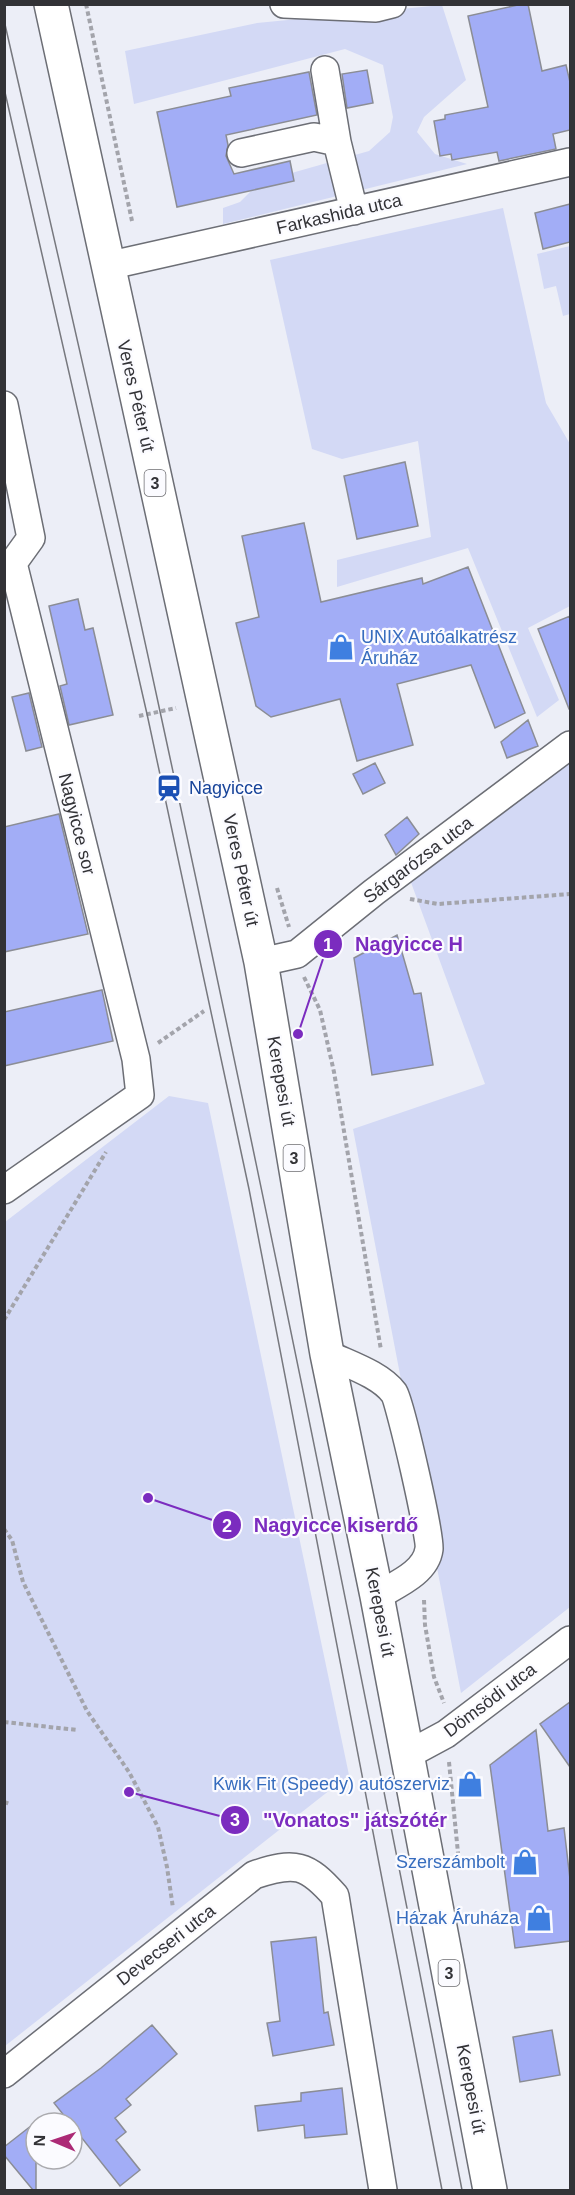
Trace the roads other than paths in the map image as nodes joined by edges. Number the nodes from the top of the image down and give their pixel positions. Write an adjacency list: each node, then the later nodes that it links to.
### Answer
1 (51, 4): 10 (main road, Veres Péter út / 3)
2 (284, 4): 4 (street)
3 (392, 4): 4 (street)
4 (326, 5)
5 (325, 70): 6 (street)
6 (337, 142): 7 (street); 9 (street)
7 (241, 153)
8 (570, 162): 9 (street, Farkashida utca)
9 (354, 211): 10 (street, Farkashida utca)
10 (107, 266): 14 (main road, Veres Péter út / 3)
11 (4, 405): 12 (street)
12 (9, 564): 15 (street, Nagyicce sor)
13 (570, 745): 14 (street, Sárgarózsa utca)
14 (261, 962): 16 (main road, Kerepesi út / 3)
15 (4, 1190)
16 (327, 1354): 17 (main road, Kerepesi út / 3); 17 (street)
17 (377, 1596): 19 (main road, Kerepesi út / 3)
18 (570, 1640): 19 (street, Dömsödi utca)
19 (407, 1755): 22 (main road, Kerepesi út / 3)
20 (4, 2074): 21 (street, Devecseri utca)
21 (383, 2190)
22 (490, 2190)

